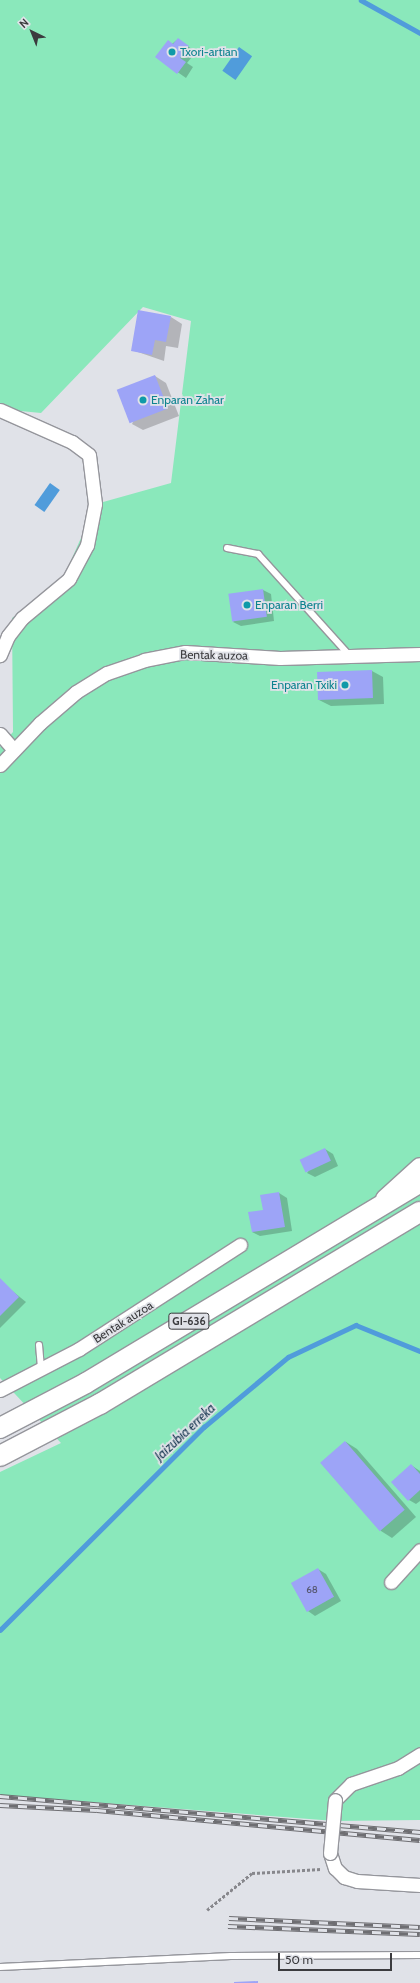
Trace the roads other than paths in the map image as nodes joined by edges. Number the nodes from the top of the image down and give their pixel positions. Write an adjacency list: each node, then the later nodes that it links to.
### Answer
1 (0, 410): 4 (street)
2 (227, 548): 5 (lane)
3 (420, 654): 5 (street, Bentak auzoa)
4 (0, 655)
5 (352, 658): 7 (street, Bentak auzoa)
6 (0, 734): 7 (street)
7 (14, 750): 8 (street, Bentak auzoa)
8 (0, 765)
9 (420, 1167): 11 (main road)
10 (420, 1182): 11 (main road, GI-636)
11 (376, 1209): 17 (main road, GI-636)
12 (420, 1212): 18 (main road, GI-636)
13 (240, 1245): 15 (street, Bentak auzoa)
14 (39, 1345): 15 (lane)
15 (41, 1369): 16 (street, Bentak auzoa)
16 (0, 1390)
17 (0, 1428)
18 (0, 1456)
19 (420, 1550): 20 (street)
20 (391, 1582)
21 (420, 1754): 22 (street, bridge)
22 (420, 1886)
23 (420, 1955): 24 (lane)
24 (0, 1967)

